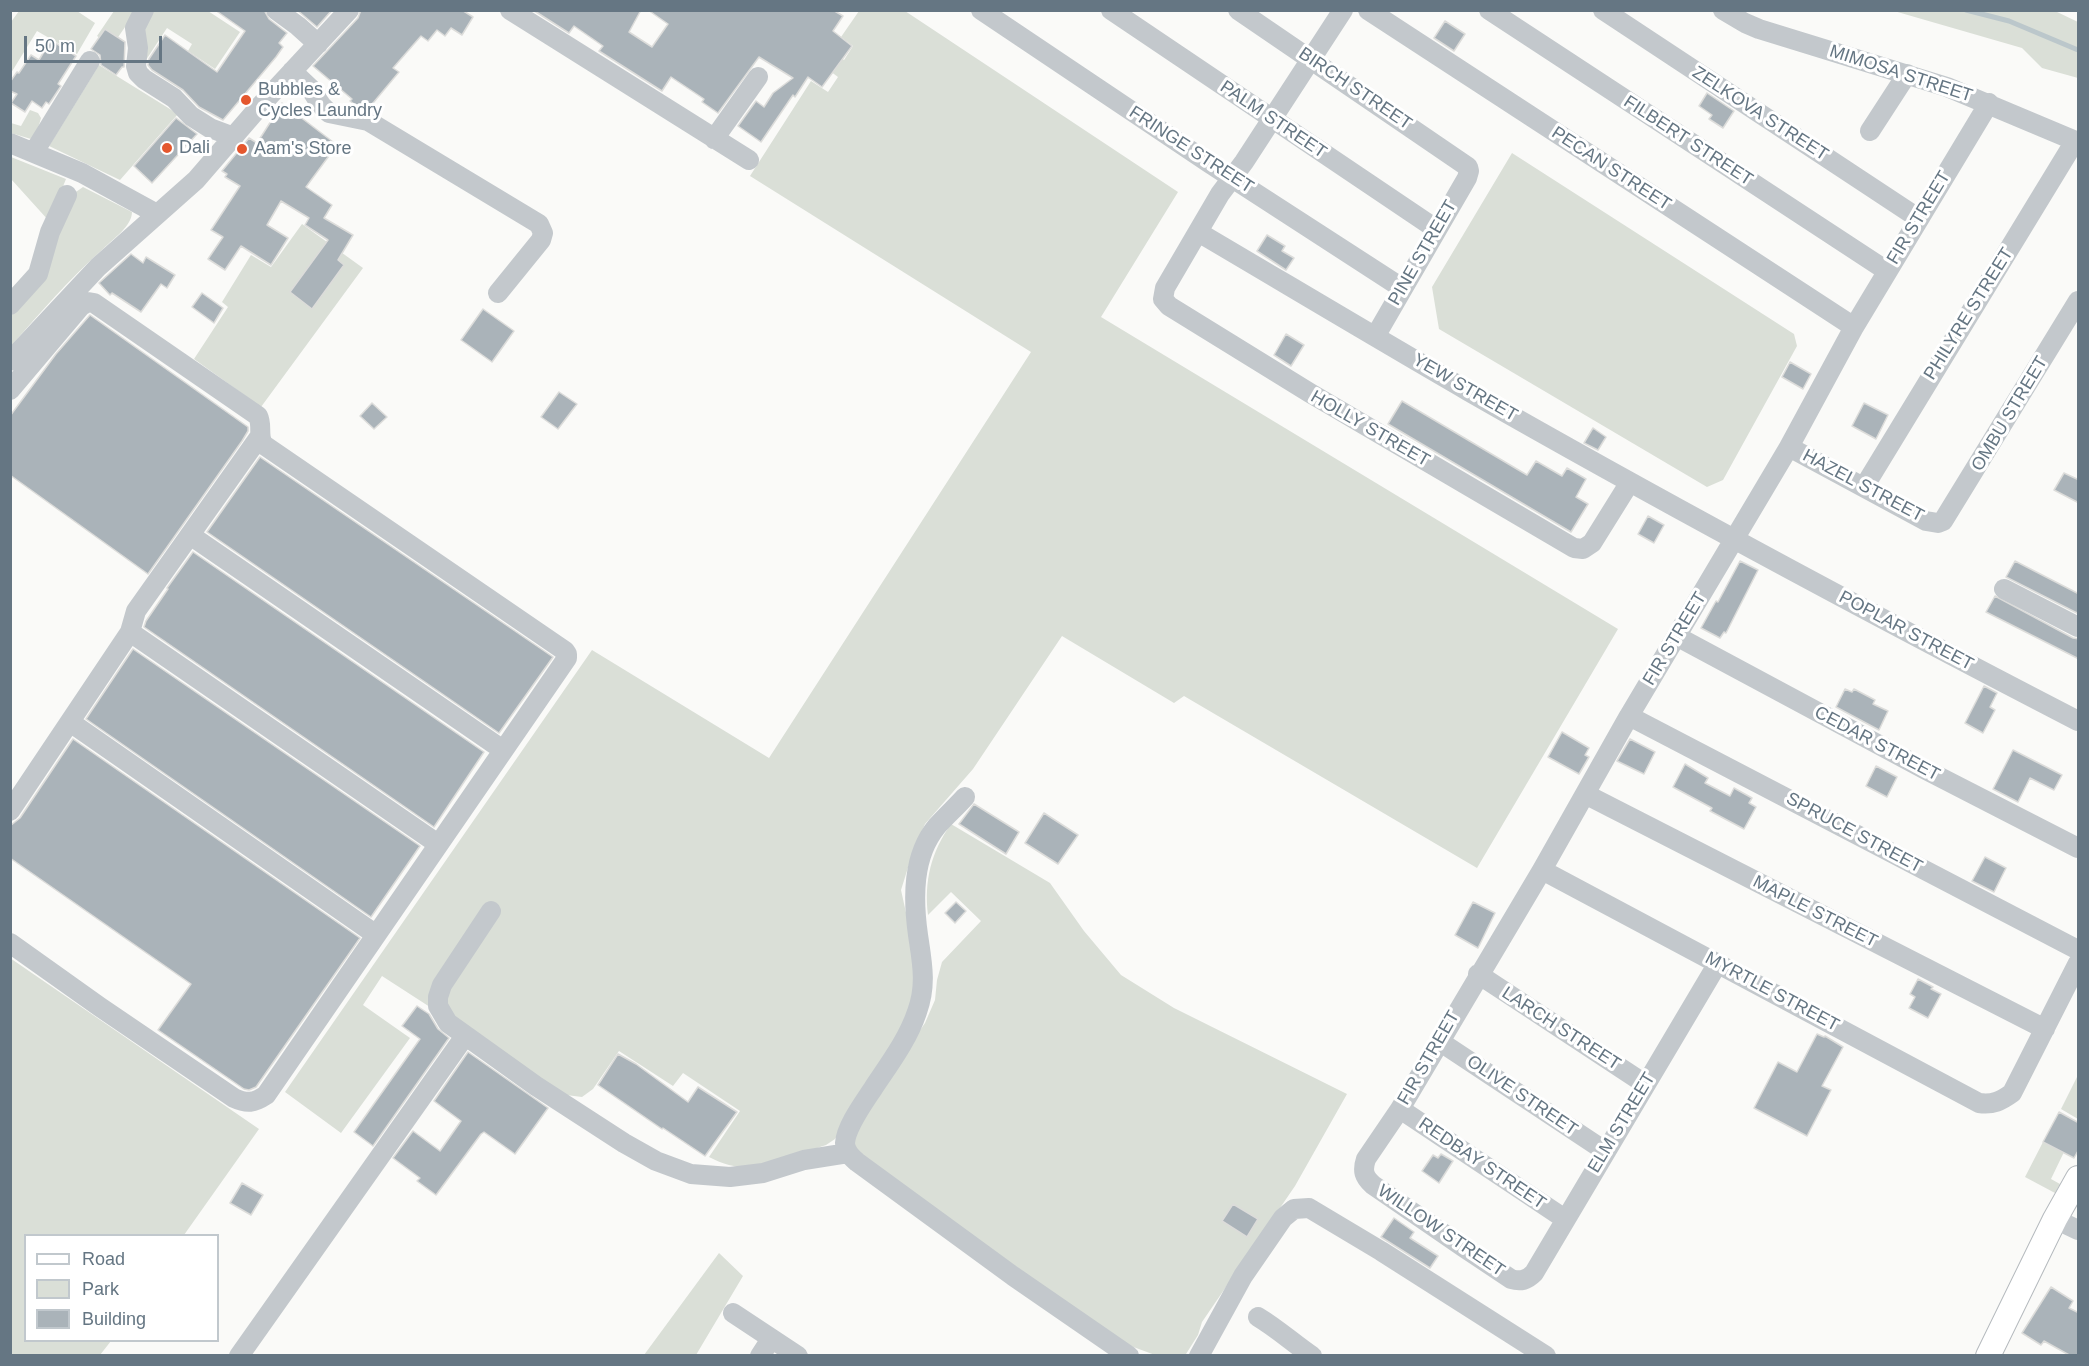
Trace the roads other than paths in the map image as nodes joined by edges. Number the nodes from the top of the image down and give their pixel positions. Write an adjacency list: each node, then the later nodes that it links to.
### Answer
1 (144, 10): 22 (street)
2 (276, 10): 13 (street)
3 (350, 10): 13 (street)
4 (510, 10): 23 (street)
5 (981, 10): 29 (street, FRINGE STREET)
6 (1111, 10): 20 (street, PALM STREET)
7 (1238, 10): 14 (street, BIRCH STREET)
8 (1343, 10): 14 (street)
9 (1368, 10): 40 (street, PECAN STREET)
10 (1489, 10): 35 (street, FILBERT STREET)
11 (1603, 10): 32 (street, ZELKOVA STREET)
12 (1723, 10): 17 (street, MIMOSA STREET)
13 (318, 44): 16 (street)
14 (1310, 59): 20 (street); 28 (street, BIRCH STREET)
15 (90, 61): 26 (street)
16 (292, 71): 22 (street); 37 (street)
17 (1907, 74): 19 (street, MIMOSA STREET); 21 (street)
18 (758, 77): 23 (street)
19 (1989, 104): 24 (street, MIMOSA STREET); 32 (street, FIR STREET)
20 (1271, 119): 29 (street); 33 (street, PALM STREET)
21 (1870, 131)
22 (234, 136): 31 (street)
23 (714, 139): 27 (street)
24 (2077, 142): 47 (street, PHILYRE STREET)
25 (10, 144): 26 (street)
26 (34, 152): 31 (street)
27 (748, 160)
28 (1469, 171): 33 (street, PINE STREET)
29 (1232, 178): 34 (street); 36 (street, FRINGE STREET)
30 (67, 195): 38 (street)
31 (157, 214): 42 (street)
32 (1918, 218): 35 (street, FIR STREET)
33 (1436, 230): 36 (street, PINE STREET)
34 (1198, 232): 41 (street, YEW STREET); 46 (street, HOLLY STREET)
35 (1887, 271): 40 (street, FIR STREET)
36 (1402, 288): 41 (street, PINE STREET)
37 (498, 293)
38 (10, 305)
39 (2077, 306): 48 (street, OMBU STREET)
40 (1854, 327): 45 (street, FIR STREET)
41 (1376, 335): 46 (street, YEW STREET)
42 (10, 360)
43 (10, 390): 44 (street)
44 (260, 436): 49 (street); 58 (street)
45 (1789, 447): 47 (street, HAZEL STREET); 50 (street, FIR STREET)
46 (1630, 482): 50 (street, YEW STREET)
47 (1864, 488): 48 (street, HAZEL STREET)
48 (1938, 523)
49 (190, 535): 53 (street); 58 (street)
50 (1735, 538): 54 (street, FIR STREET); 56 (street, POPLAR STREET)
51 (2004, 589): 52 (street)
52 (2079, 627)
53 (130, 632): 57 (street); 62 (street)
54 (1678, 637): 55 (street, FIR STREET); 63 (street, CEDAR STREET)
55 (1629, 716): 59 (street, FIR STREET); 68 (street, SPRUCE STREET)
56 (2079, 721)
57 (70, 722): 61 (street); 66 (street)
58 (503, 750): 62 (street)
59 (1585, 794): 64 (street, FIR STREET); 72 (street, MAPLE STREET)
60 (965, 797): 78 (street)
61 (10, 811)
62 (438, 844): 66 (street)
63 (2079, 848)
64 (1542, 870): 69 (street, MYRTLE STREET); 71 (street, FIR STREET)
65 (491, 911): 73 (street)
66 (375, 934): 67 (street)
67 (10, 943)
68 (2079, 950)
69 (1718, 963): 72 (street, MYRTLE STREET); 75 (street, ELM STREET)
70 (2079, 963): 72 (street)
71 (1478, 974): 74 (street, FIR STREET); 75 (street, LARCH STREET)
72 (2045, 1029)
73 (465, 1036): 78 (street); 89 (street)
74 (1439, 1041): 76 (street, FIR STREET); 77 (street, OLIVE STREET)
75 (1645, 1084): 77 (street, ELM STREET)
76 (1400, 1109): 79 (street, FIR STREET); 81 (street, REDBAY STREET)
77 (1605, 1152): 81 (street, ELM STREET)
78 (848, 1153): 92 (street)
79 (1364, 1174): 84 (street, WILLOW STREET)
80 (2079, 1178): 82 (main road)
81 (1565, 1219): 84 (street, ELM STREET)
82 (2055, 1219): 83 (street); 96 (main road)
83 (2079, 1230)
84 (1524, 1280)
85 (733, 1313): 87 (street)
86 (1258, 1317): 88 (street)
87 (771, 1338): 90 (street); 91 (street)
88 (1283, 1348): 94 (street)
89 (239, 1356)
90 (760, 1356)
91 (798, 1356)
92 (1129, 1356)
93 (1199, 1356): 95 (street)
94 (1312, 1356)
95 (1546, 1356)
96 (1988, 1356)

